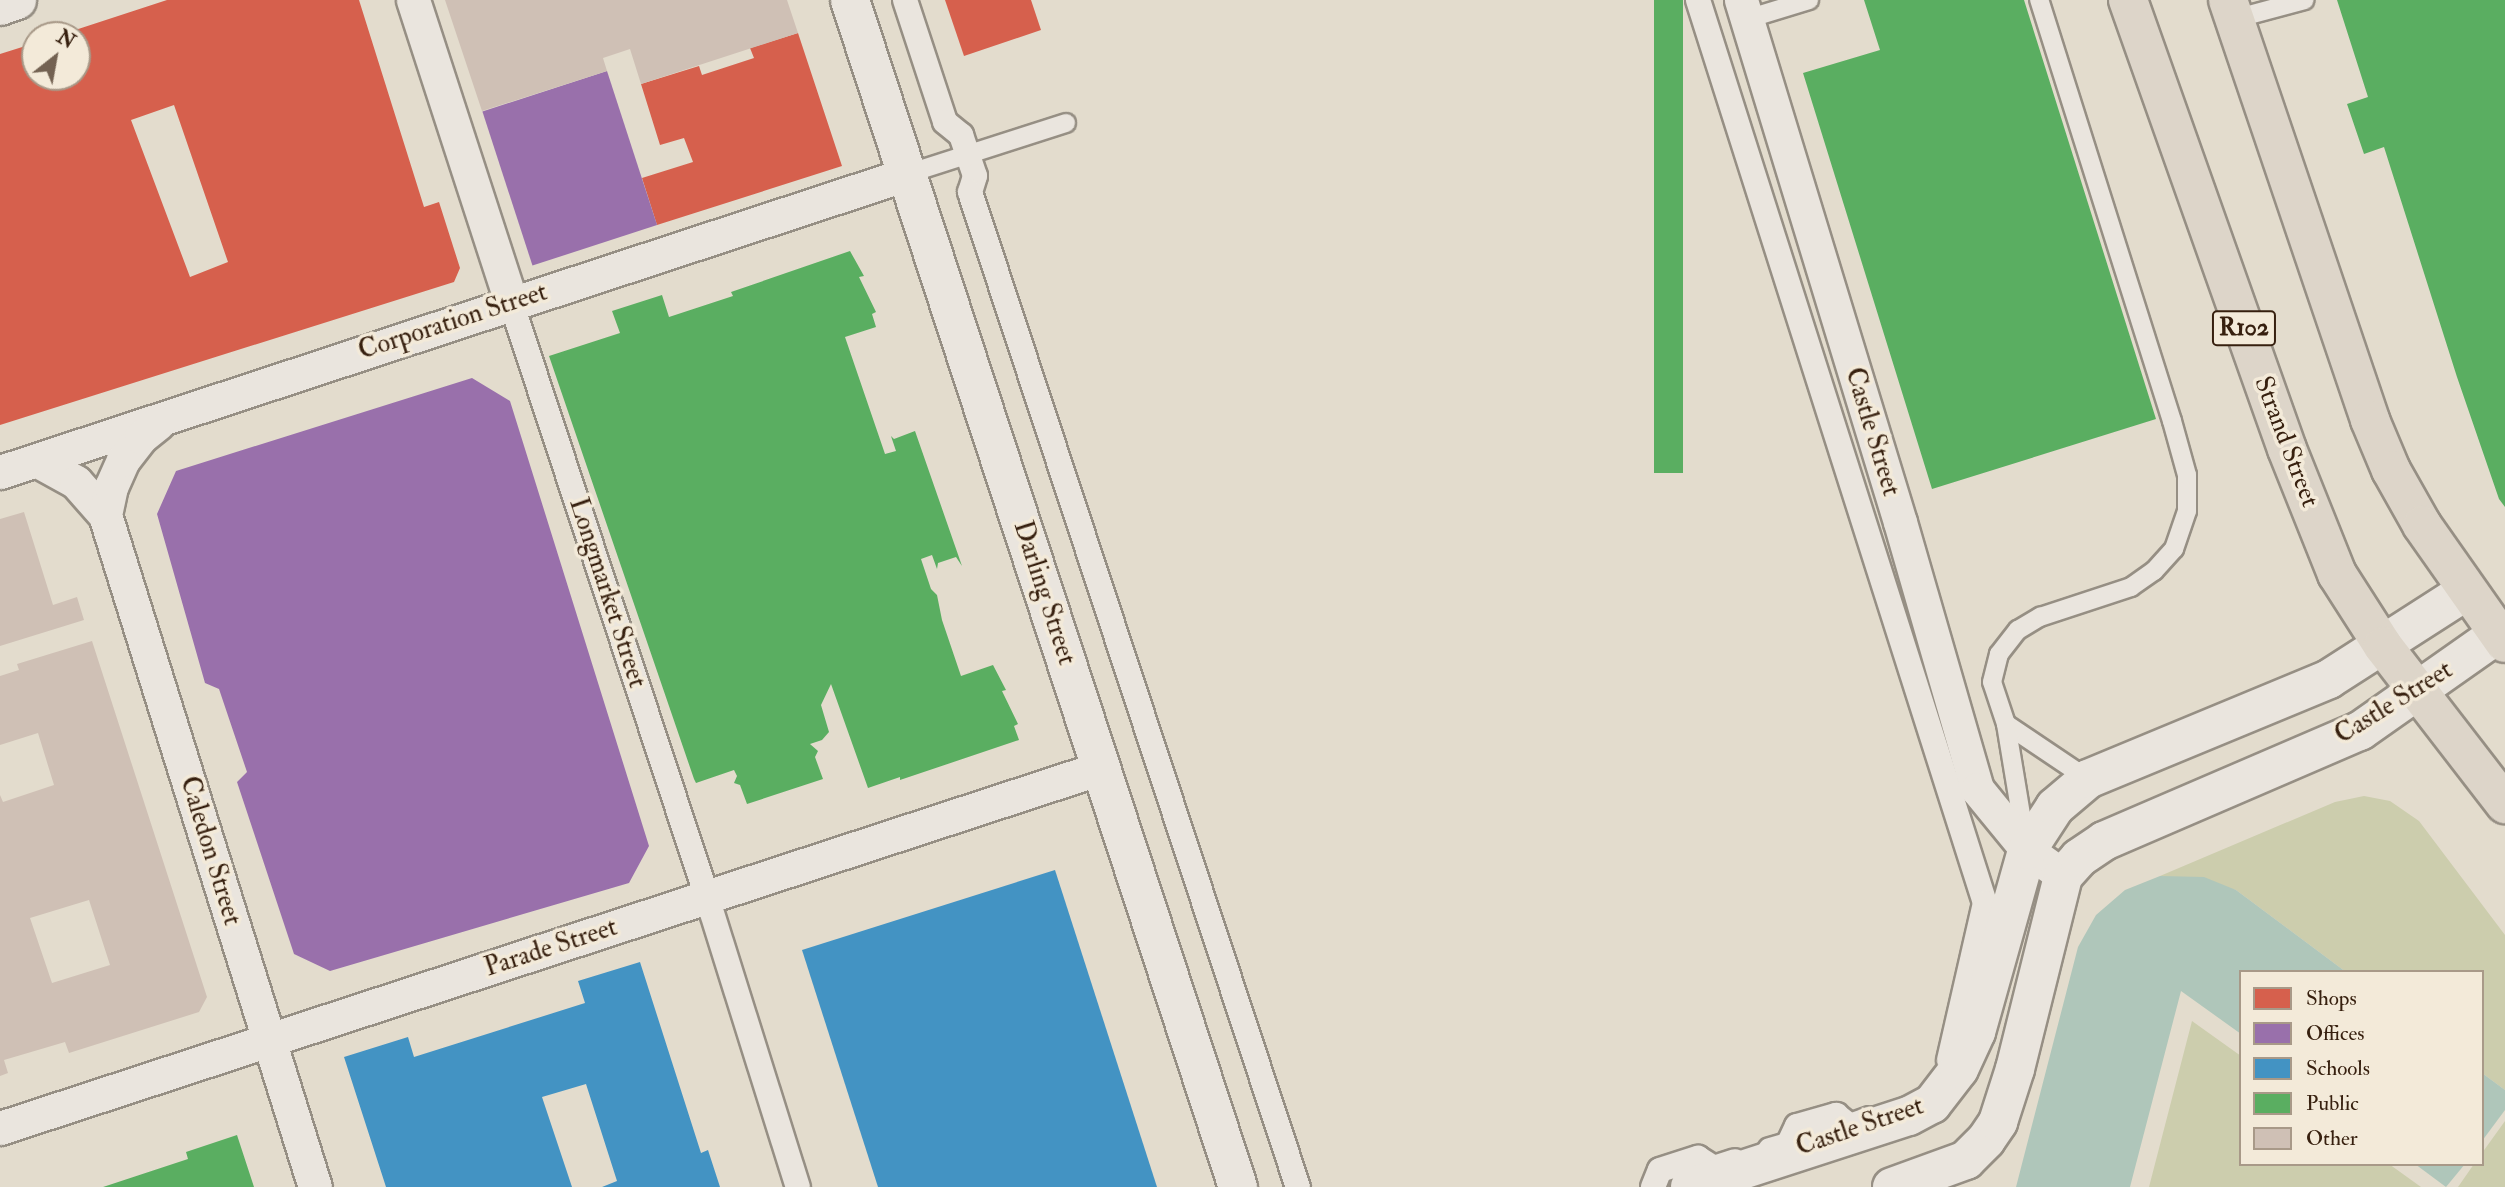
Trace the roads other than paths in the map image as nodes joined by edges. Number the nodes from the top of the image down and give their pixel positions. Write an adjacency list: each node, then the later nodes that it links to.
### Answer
1 (17, 0): 10 (main road)
2 (413, 0): 16 (street, Longmarket Street)
3 (850, 0): 15 (main road, Darling Street)
4 (905, 0): 14 (street)
5 (1698, 0): 38 (street)
6 (1809, 0): 11 (lane)
7 (2039, 0): 25 (lane)
8 (2128, 0): 23 (main road, Strand Street / R102)
9 (2305, 0): 12 (lane)
10 (0, 6)
11 (1744, 9): 29 (street, Castle Street)
12 (2231, 9): 21 (main road)
13 (1066, 124): 14 (lane)
14 (968, 155): 15 (lane); 37 (street)
15 (906, 174): 16 (street, Corporation Street); 26 (main road, Darling Street)
16 (511, 302): 17 (street, Corporation Street); 31 (street, Longmarket Street)
17 (164, 419): 18 (street, Corporation Street); 20 (street)
18 (37, 461): 19 (street, Corporation Street); 20 (street, Caledon Street)
19 (0, 472)
20 (105, 515): 32 (street, Caledon Street)
21 (2466, 591): 22 (main road); 23 (main road, Castle Street)
22 (2501, 639): 24 (main road, Castle Street)
23 (2383, 646): 24 (main road, Strand Street / R102); 27 (main road, Castle Street)
24 (2418, 692): 28 (main road, Strand Street / R102); 30 (main road, Castle Street)
25 (2006, 724): 27 (lane); 29 (lane)
26 (1101, 768): 31 (street, Parade Street); 36 (main road, Darling Street)
27 (2088, 779): 29 (main road, Castle Street)
28 (2505, 804)
29 (2027, 850): 30 (street, Castle Street); 39 (main road, Castle Street)
30 (2063, 876): 40 (main road)
31 (707, 897): 32 (street, Parade Street); 35 (street, Longmarket Street)
32 (270, 1040): 33 (street, Parade Street); 34 (street, Caledon Street)
33 (0, 1128)
34 (315, 1187)
35 (798, 1187)
36 (1238, 1187)
37 (1298, 1187)
38 (1653, 1187)
39 (1690, 1187)
40 (1892, 1187)

